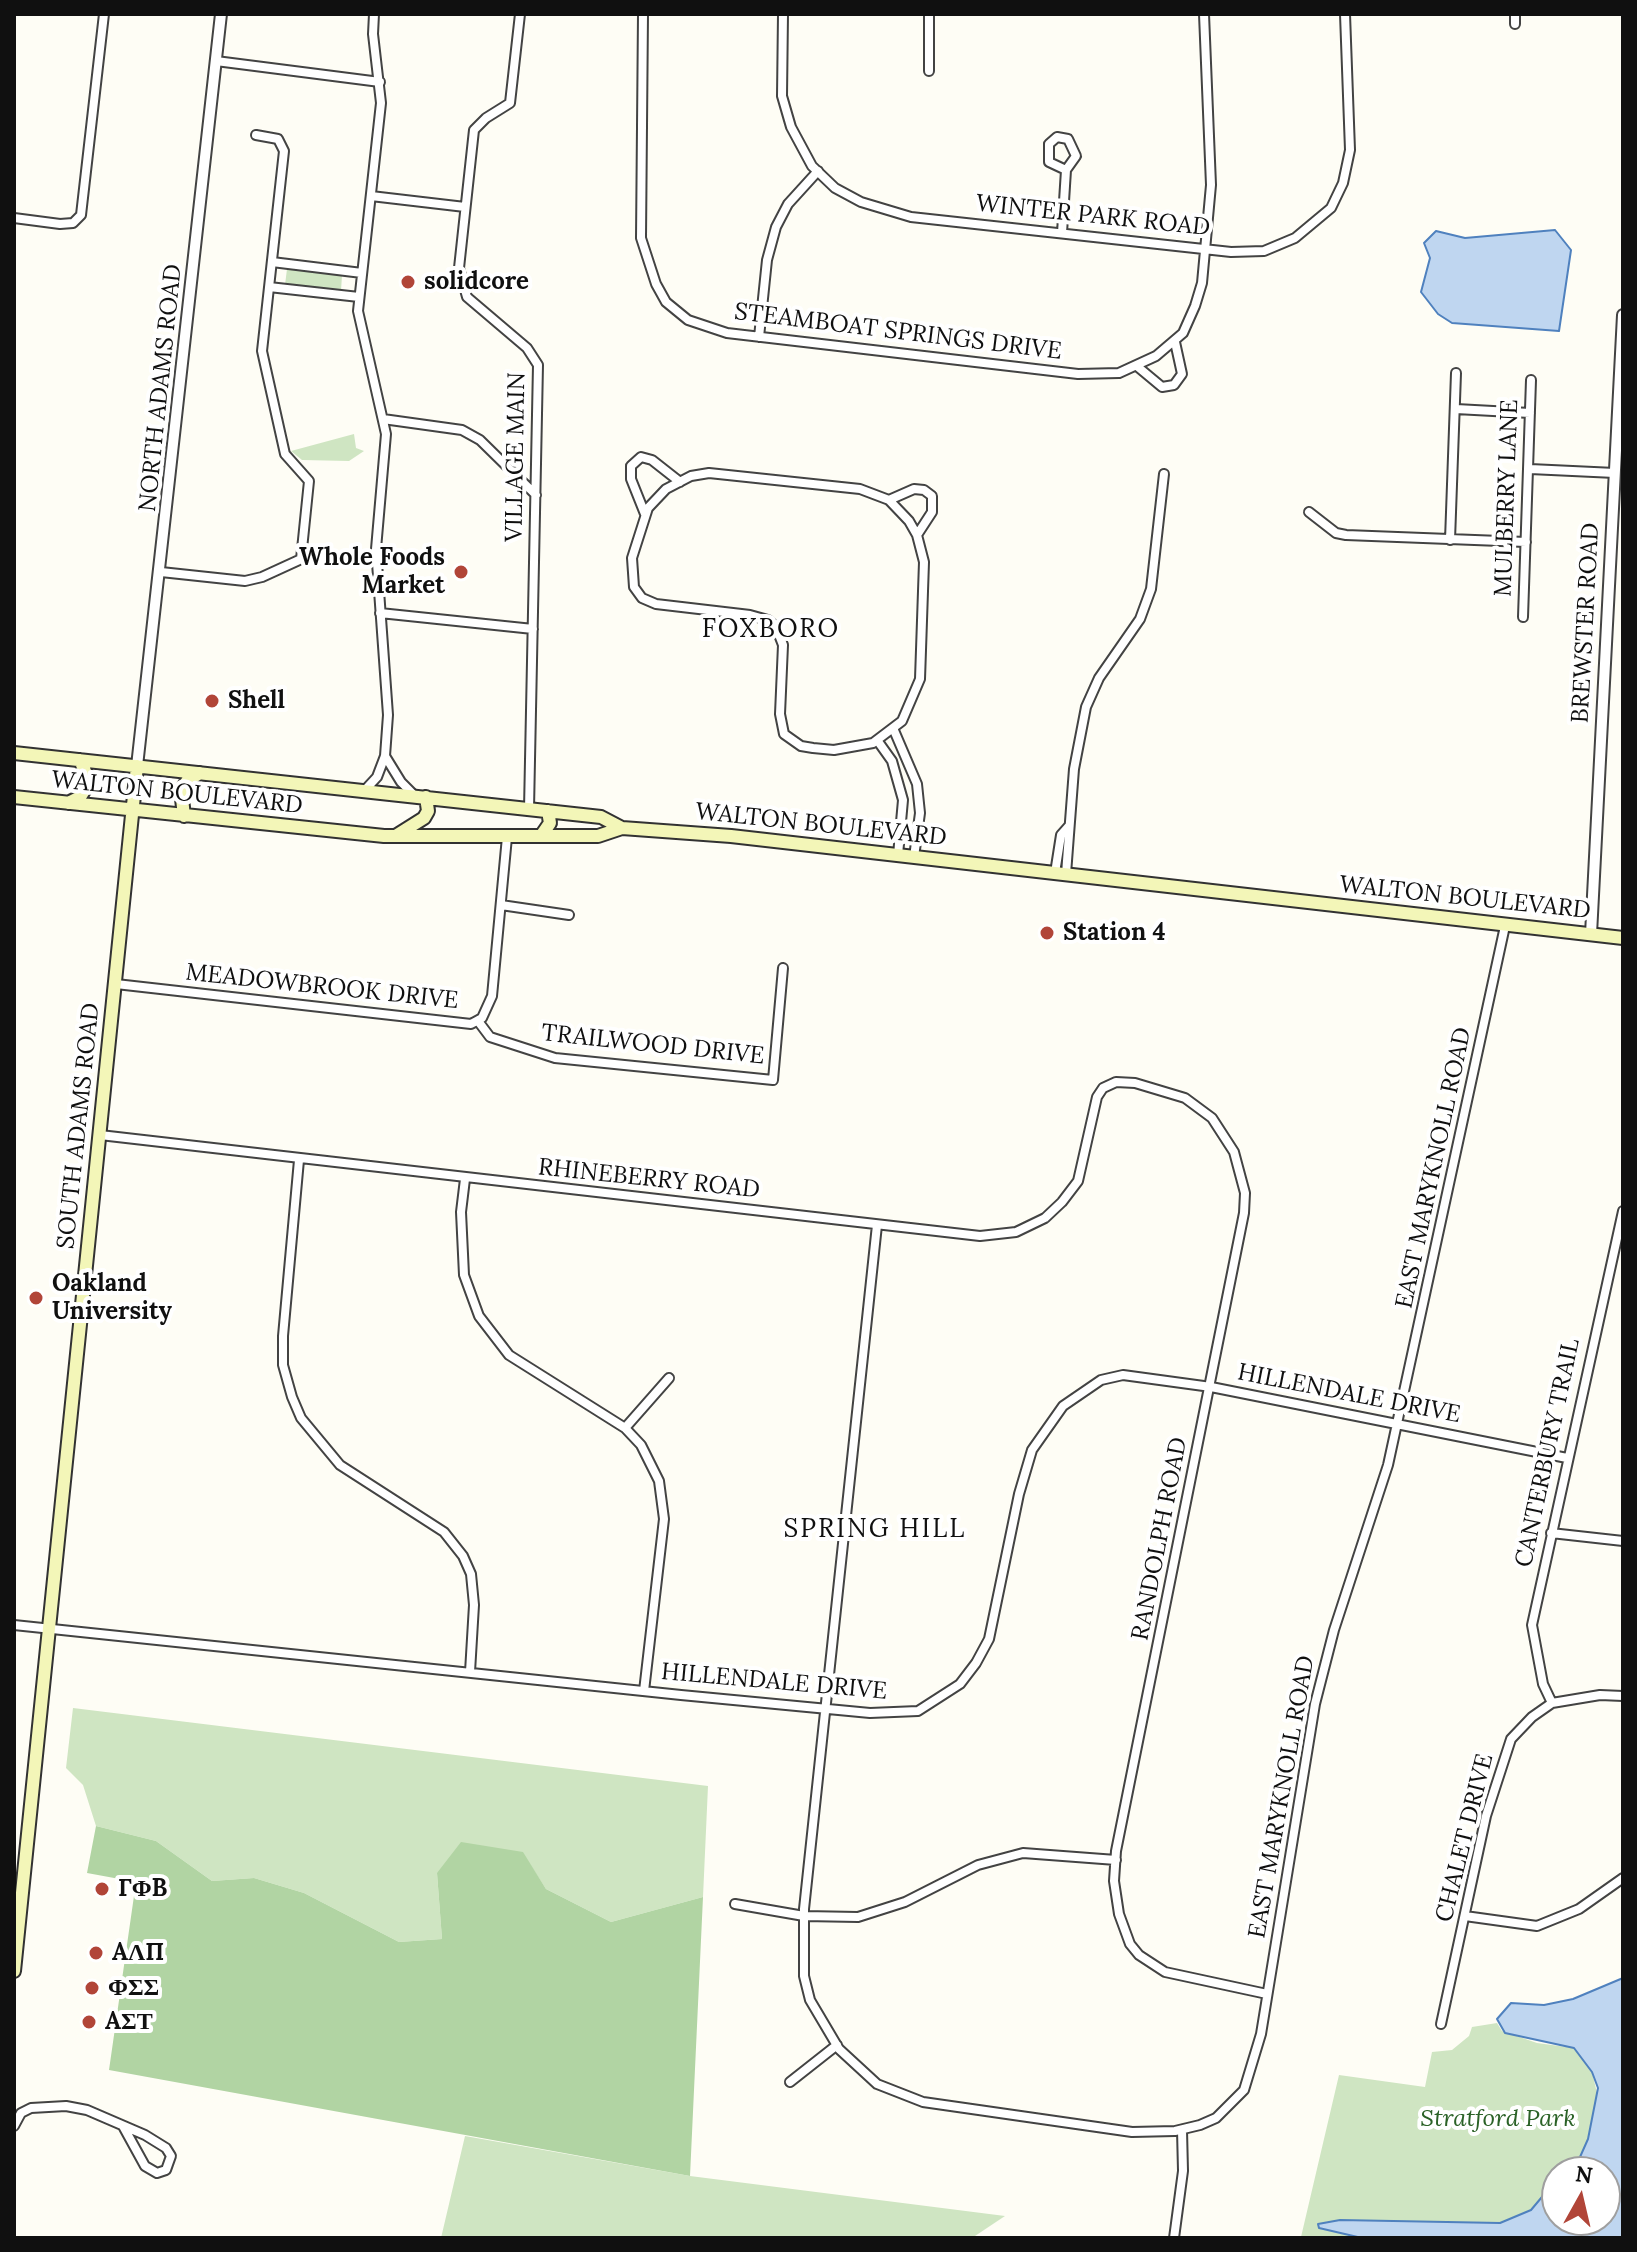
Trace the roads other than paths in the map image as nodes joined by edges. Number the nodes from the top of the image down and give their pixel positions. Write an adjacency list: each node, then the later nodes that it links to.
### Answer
1 (104, 14): 18 (street)
2 (221, 14): 10 (street, NORTH ADAMS ROAD)
3 (374, 14): 12 (street)
4 (520, 14): 17 (street, VILLAGE MAIN)
5 (643, 14): 27 (street, STEAMBOAT SPRINGS DRIVE)
6 (783, 14): 15 (street, WINTER PARK ROAD)
7 (929, 14): 11 (street)
8 (1204, 14): 20 (street, STEAMBOAT SPRINGS DRIVE)
9 (1345, 14): 20 (street, WINTER PARK ROAD)
10 (216, 61): 12 (street); 48 (street, NORTH ADAMS ROAD)
11 (929, 71)
12 (380, 82): 16 (street)
13 (256, 135): 21 (street)
14 (1066, 170): 19 (street)
15 (818, 171): 19 (street, WINTER PARK ROAD); 27 (street)
16 (371, 196): 17 (street); 22 (street)
17 (465, 207): 39 (street, VILLAGE MAIN)
18 (14, 218)
19 (1062, 233): 20 (street, WINTER PARK ROAD)
20 (1206, 249): 28 (street, STEAMBOAT SPRINGS DRIVE)
21 (272, 262): 22 (street); 23 (street)
22 (362, 273): 24 (street)
23 (269, 287): 24 (street); 46 (street)
24 (359, 297): 34 (street)
25 (1623, 315): 26 (street, BREWSTER ROAD)
26 (1623, 336): 36 (street, BREWSTER ROAD)
27 (759, 337): 29 (street, STEAMBOAT SPRINGS DRIVE)
28 (1175, 342): 29 (street, STEAMBOAT SPRINGS DRIVE); 29 (street)
29 (1138, 367)
30 (1456, 373): 32 (street)
31 (1531, 380): 33 (street, MULBERRY LANE)
32 (1456, 409): 33 (street); 44 (street)
33 (1530, 413): 35 (street, MULBERRY LANE)
34 (383, 419): 39 (street); 47 (street)
35 (1530, 469): 36 (street); 45 (street, MULBERRY LANE)
36 (1615, 473): 77 (street, BREWSTER ROAD)
37 (1164, 474): 73 (street)
38 (680, 482): 40 (street); 42 (street); 42 (street)
39 (536, 495): 51 (street, VILLAGE MAIN)
40 (889, 500): 43 (street); 43 (street)
41 (1309, 512): 44 (street)
42 (645, 514): 53 (street)
43 (917, 535): 52 (street)
44 (1450, 540): 45 (street)
45 (1526, 542): 50 (street, MULBERRY LANE)
46 (301, 559): 47 (street); 48 (street)
47 (376, 560): 49 (street)
48 (161, 572): 57 (street, NORTH ADAMS ROAD)
49 (380, 613): 51 (street); 55 (street)
50 (1523, 617)
51 (533, 629): 63 (street, VILLAGE MAIN)
52 (893, 728): 53 (street); 72 (street)
53 (877, 740): 71 (street)
54 (14, 753): 56 (main road, WALTON BOULEVARD)
55 (385, 756): 59 (street); 60 (street)
56 (80, 760): 57 (main road, WALTON BOULEVARD); 62 (main road)
57 (137, 766): 58 (main road, WALTON BOULEVARD); 64 (main road, SOUTH ADAMS ROAD)
58 (200, 773): 59 (main road, WALTON BOULEVARD); 66 (main road)
59 (363, 791): 60 (main road, WALTON BOULEVARD)
60 (421, 796): 63 (main road, WALTON BOULEVARD); 68 (main road)
61 (14, 797): 62 (main road, WALTON BOULEVARD)
62 (68, 803): 64 (main road, WALTON BOULEVARD)
63 (529, 809): 65 (main road, WALTON BOULEVARD)
64 (132, 811): 66 (main road, WALTON BOULEVARD); 80 (main road, SOUTH ADAMS ROAD)
65 (548, 811): 67 (main road, WALTON BOULEVARD); 69 (main road)
66 (184, 816): 68 (main road, WALTON BOULEVARD)
67 (622, 828): 69 (main road, WALTON BOULEVARD); 71 (main road, WALTON BOULEVARD)
68 (394, 836): 70 (main road, WALTON BOULEVARD)
69 (541, 836): 70 (main road, WALTON BOULEVARD)
70 (507, 837): 74 (street, MEADOWBROOK DRIVE)
71 (898, 855): 72 (main road, WALTON BOULEVARD)
72 (914, 857): 73 (main road, WALTON BOULEVARD)
73 (1061, 874): 76 (main road, WALTON BOULEVARD)
74 (501, 905): 75 (street); 81 (street, MEADOWBROOK DRIVE)
75 (569, 915)
76 (1505, 926): 77 (main road, WALTON BOULEVARD); 90 (street, EAST MARYKNOLL ROAD)
77 (1591, 934): 78 (main road, WALTON BOULEVARD)
78 (1623, 938)
79 (783, 968): 81 (street, TRAILWOOD DRIVE)
80 (116, 984): 81 (street, MEADOWBROOK DRIVE); 83 (main road, SOUTH ADAMS ROAD)
81 (478, 1021)
82 (1103, 1088): 87 (street, RHINEBERRY ROAD); 89 (street, RANDOLPH ROAD)
83 (100, 1135): 84 (street, RHINEBERRY ROAD); 96 (main road, SOUTH ADAMS ROAD)
84 (299, 1160): 85 (street, RHINEBERRY ROAD); 97 (street)
85 (465, 1179): 87 (street, RHINEBERRY ROAD); 91 (street)
86 (1623, 1211): 92 (street, CANTERBURY TRAIL)
87 (877, 1225): 101 (street, EAST MARYKNOLL ROAD)
88 (669, 1378): 91 (street)
89 (1211, 1387): 90 (street, HILLENDALE DRIVE); 101 (street, HILLENDALE DRIVE); 102 (street, RANDOLPH ROAD)
90 (1397, 1424): 92 (street, HILLENDALE DRIVE); 108 (street, EAST MARYKNOLL ROAD)
91 (625, 1428): 98 (street)
92 (1567, 1458): 93 (street, CANTERBURY TRAIL)
93 (1551, 1533): 94 (street); 100 (street, CANTERBURY TRAIL)
94 (1623, 1541)
95 (14, 1625): 96 (street, HILLENDALE DRIVE)
96 (47, 1629): 97 (street, HILLENDALE DRIVE); 107 (main road, SOUTH ADAMS ROAD)
97 (470, 1672): 98 (street, HILLENDALE DRIVE)
98 (644, 1691): 101 (street, HILLENDALE DRIVE)
99 (1623, 1696): 100 (street)
100 (1552, 1703): 106 (street, CHALET DRIVE)
101 (827, 1708): 105 (street, EAST MARYKNOLL ROAD)
102 (1116, 1860): 105 (street); 108 (street, RANDOLPH ROAD)
103 (1623, 1878): 106 (street)
104 (735, 1904): 105 (street)
105 (804, 1916): 110 (street, EAST MARYKNOLL ROAD)
106 (1465, 1916): 109 (street, CHALET DRIVE)
107 (14, 1971)
108 (1267, 1994): 114 (street, EAST MARYKNOLL ROAD)
109 (1441, 2024)
110 (837, 2045): 111 (street); 114 (street, EAST MARYKNOLL ROAD)
111 (790, 2082)
112 (14, 2126): 113 (street)
113 (123, 2126): 113 (street)
114 (1182, 2130): 115 (street)
115 (1174, 2238)

